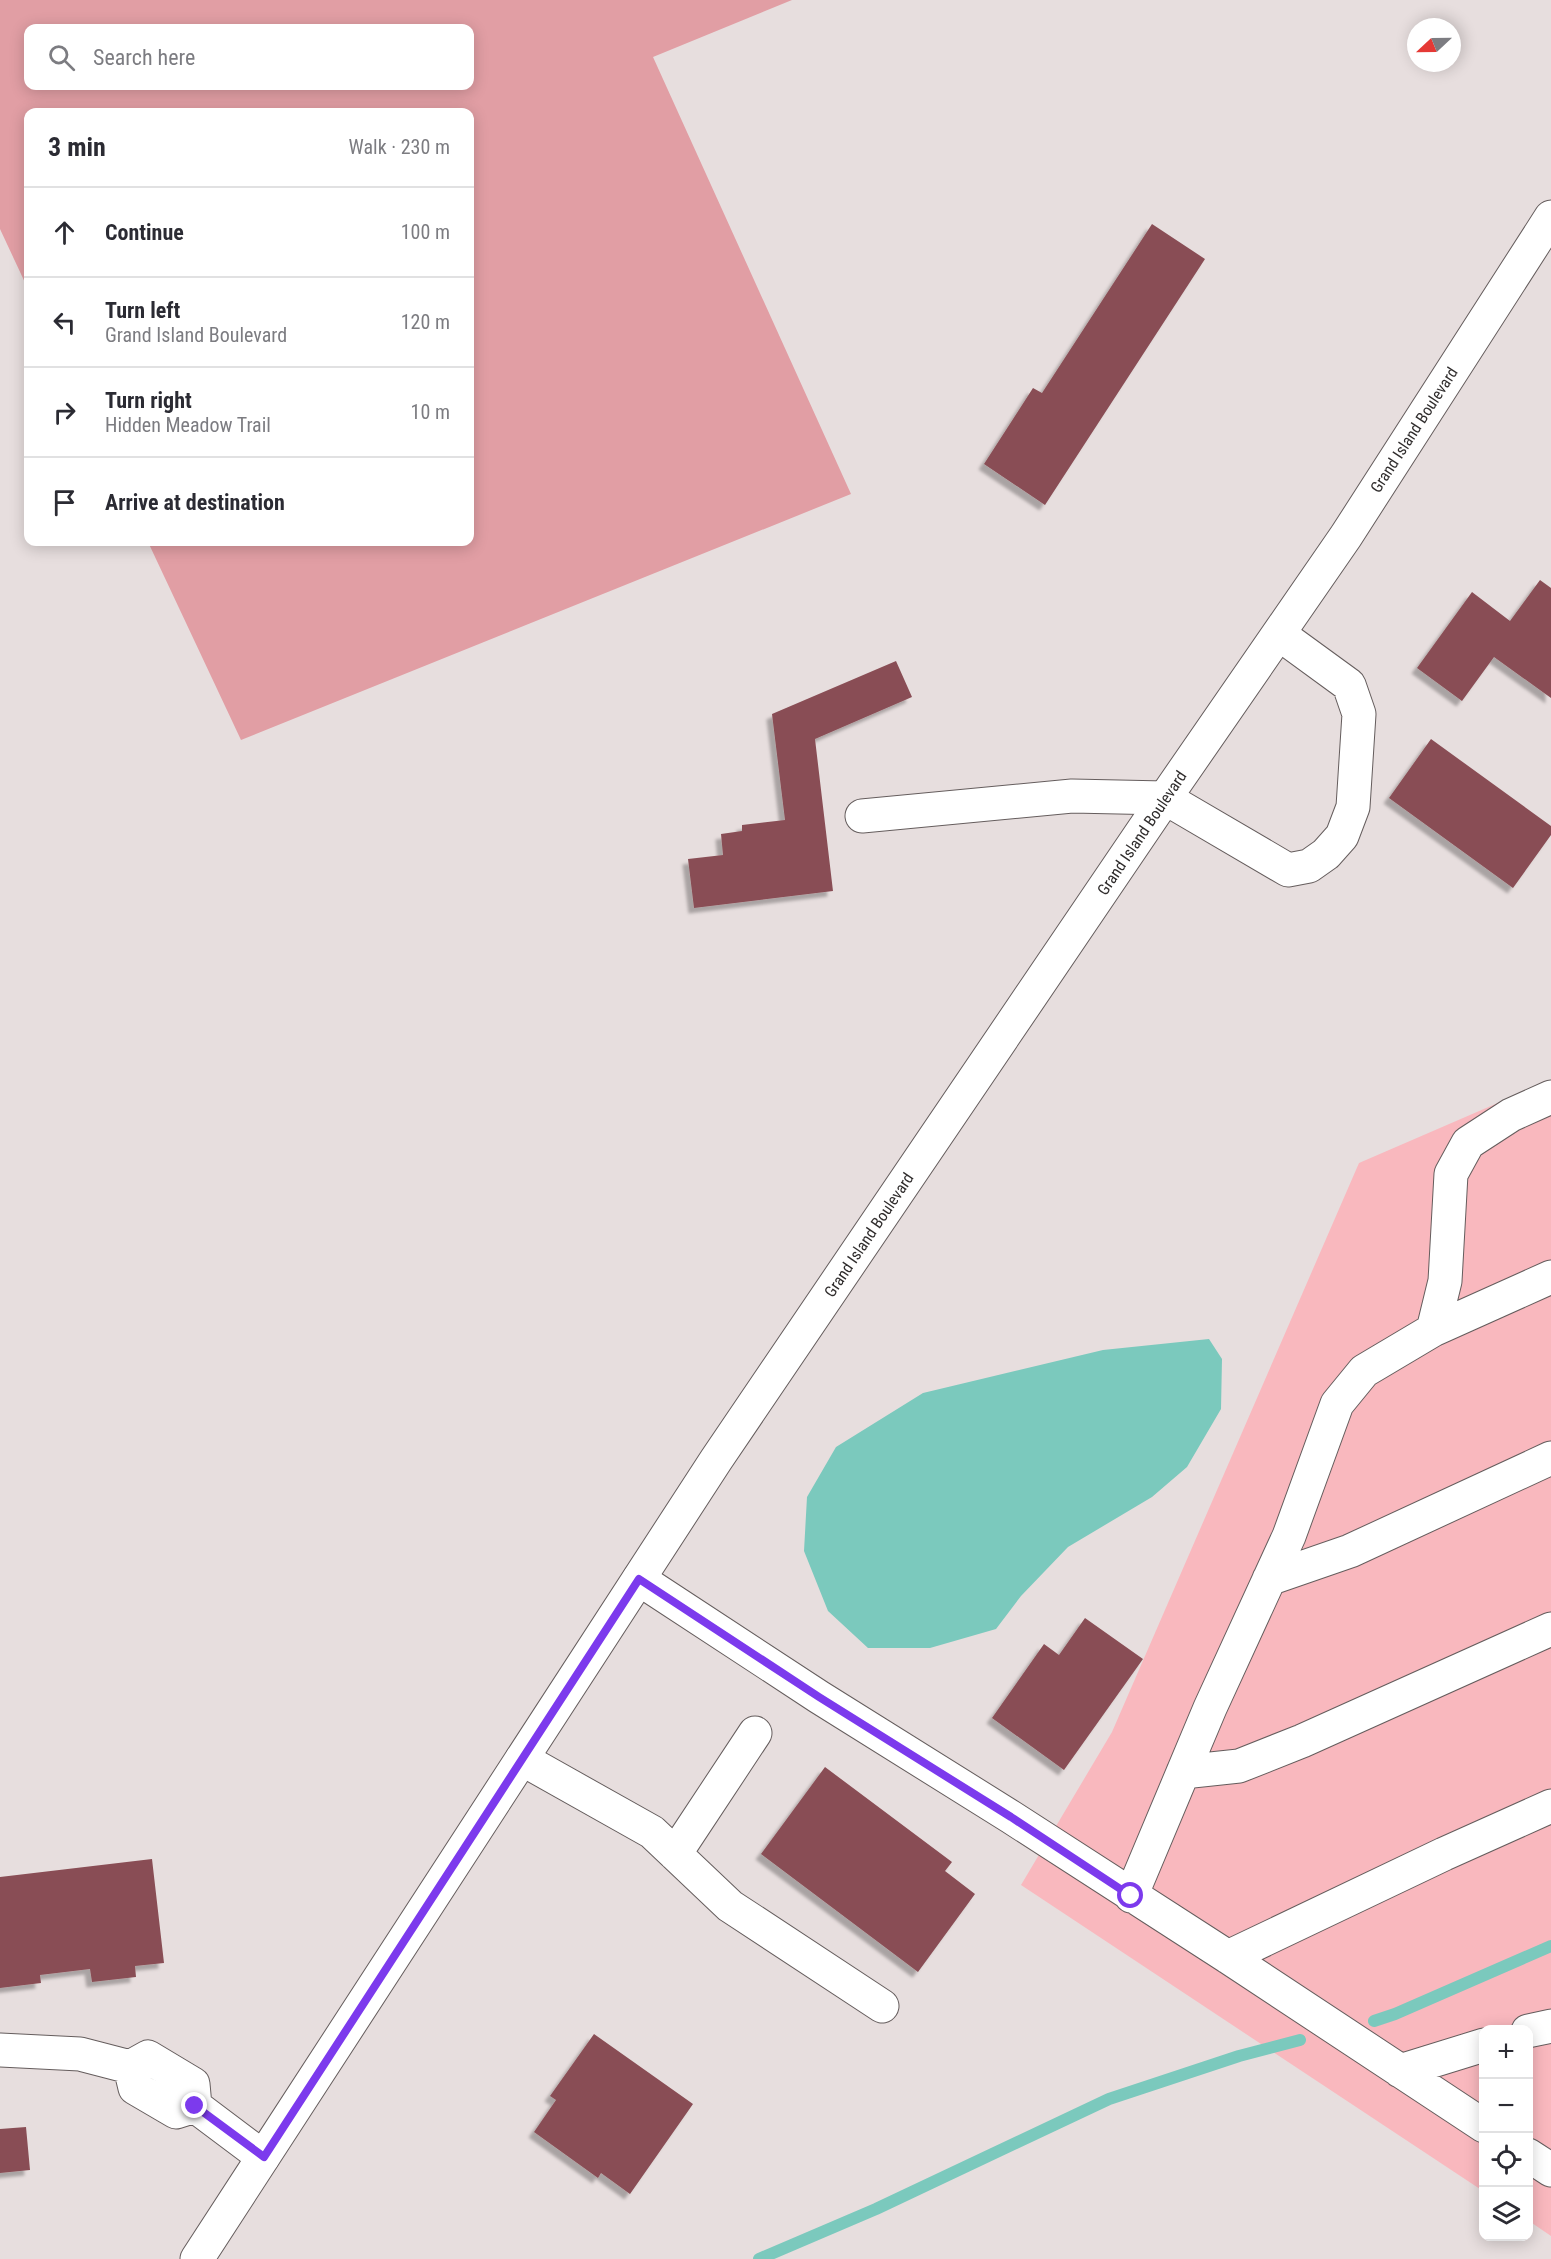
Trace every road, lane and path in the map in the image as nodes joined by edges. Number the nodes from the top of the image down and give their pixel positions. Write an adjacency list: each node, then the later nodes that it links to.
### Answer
1 (1551, 217): 2 (main road, Grand Island Boulevard)
2 (1279, 634): 3 (main road, Grand Island Boulevard); 3 (main road)
3 (1165, 798): 4 (main road); 9 (main road, Grand Island Boulevard)
4 (862, 816)
5 (1551, 1097): 7 (main road)
6 (1551, 1277): 7 (main road)
7 (1433, 1330): 10 (main road)
8 (1551, 1458): 10 (main road)
9 (639, 1579): 13 (main road, Grand Island Boulevard); 17 (main road)
10 (1269, 1579): 14 (main road)
11 (1551, 1629): 14 (main road)
12 (755, 1733): 16 (main road)
13 (522, 1759): 16 (main road); 26 (main road, Grand Island Boulevard)
14 (1183, 1772): 17 (main road)
15 (1551, 1806): 18 (main road)
16 (675, 1854): 19 (main road)
17 (1131, 1896): 18 (main road)
18 (1228, 1957): 24 (main road)
19 (882, 2006)
20 (1551, 2026): 21 (main road)
21 (1533, 2030)
22 (1479, 2047): 24 (main road)
23 (0, 2050): 26 (main road)
24 (1400, 2071): 25 (main road)
25 (1479, 2123)
26 (264, 2157): 29 (main road, Grand Island Boulevard)
27 (1533, 2158): 28 (main road)
28 (1551, 2170)
29 (197, 2259)

